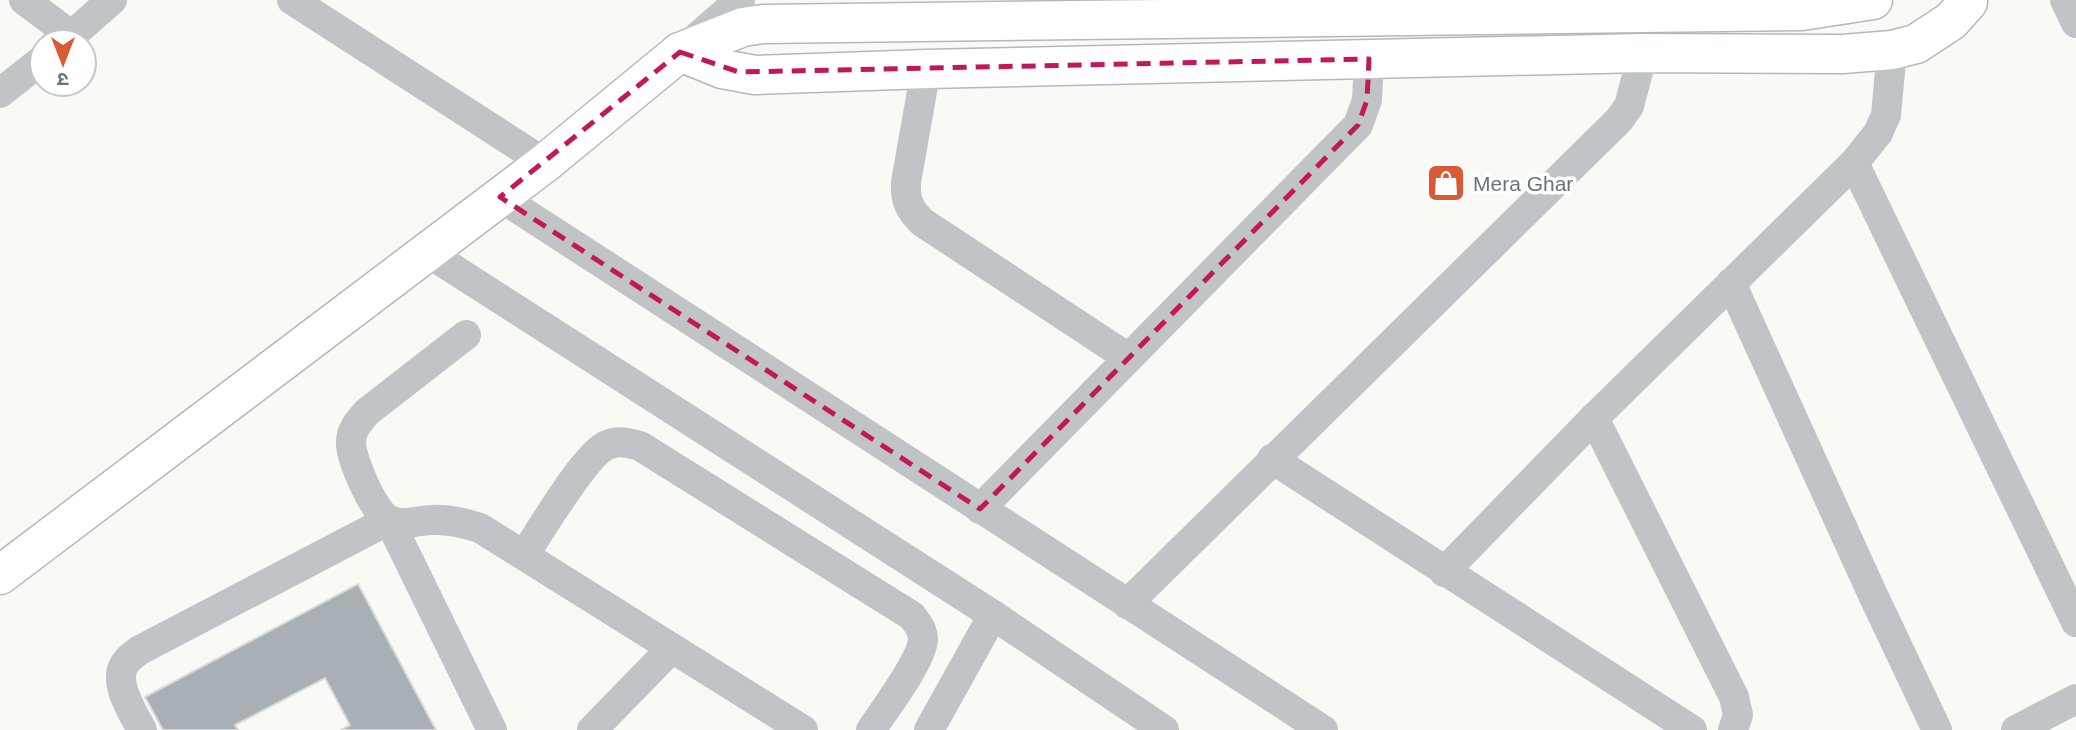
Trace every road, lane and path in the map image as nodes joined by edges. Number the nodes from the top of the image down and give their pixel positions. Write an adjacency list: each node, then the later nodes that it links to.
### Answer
1 (24, 0): 9 (street)
2 (112, 0): 10 (street)
3 (292, 0): 18 (street)
4 (740, 0): 12 (street)
5 (1873, 0): 12 (main road)
6 (2065, 0): 8 (street)
7 (1968, 1): 11 (main road)
8 (2076, 23)
9 (56, 28)
10 (80, 28)
11 (1892, 50): 13 (main road); 19 (street)
12 (680, 52): 15 (main road); 18 (main road)
13 (1643, 53): 14 (main road); 26 (street)
14 (1369, 59): 15 (main road); 24 (street)
15 (926, 69): 24 (street)
16 (28, 71): 17 (street)
17 (0, 93)
18 (545, 163): 20 (main road)
19 (1854, 163): 22 (street); 34 (street)
20 (500, 197): 21 (main road); 27 (street)
21 (427, 252): 31 (main road); 33 (street)
22 (1731, 283): 25 (street); 47 (street)
23 (466, 335): 28 (street)
24 (1127, 357): 27 (street)
25 (1594, 418): 30 (street); 46 (street)
26 (1272, 459): 30 (street); 32 (street)
27 (981, 509): 32 (street)
28 (388, 520): 29 (street); 37 (street); 38 (street)
29 (524, 555): 35 (street); 41 (street)
30 (1444, 572): 45 (street)
31 (0, 575)
32 (1127, 604): 44 (street)
33 (993, 615): 42 (street); 43 (street)
34 (2076, 622)
35 (672, 648): 39 (street); 40 (street)
36 (2076, 699): 48 (street)
37 (142, 730)
38 (492, 730)
39 (592, 730)
40 (803, 730)
41 (871, 730)
42 (929, 730)
43 (1164, 730)
44 (1323, 730)
45 (1692, 730)
46 (1733, 730)
47 (1937, 730)
48 (2016, 730)

